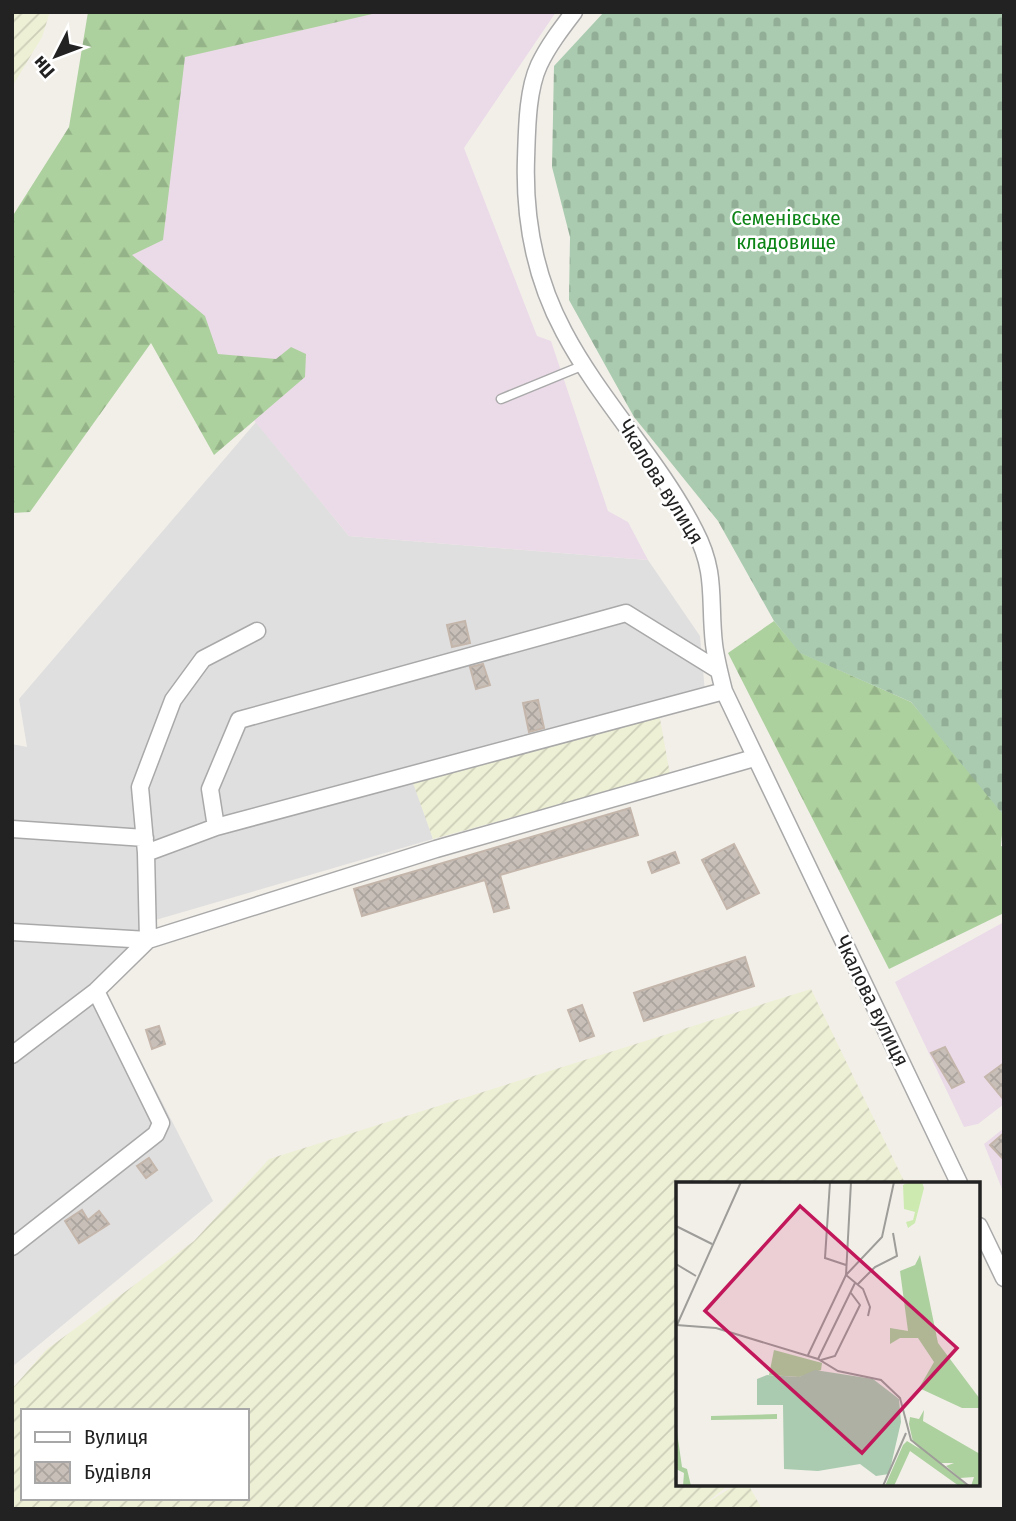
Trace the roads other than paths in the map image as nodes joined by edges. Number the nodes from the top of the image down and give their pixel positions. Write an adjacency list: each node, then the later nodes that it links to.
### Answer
1 (574, 12): 2 (street, Чкалова вулиця)
2 (584, 365): 3 (lane); 5 (street, Чкалова вулиця)
3 (501, 399)
4 (257, 631): 10 (street)
5 (718, 670): 6 (street, Чкалова вулиця); 8 (street)
6 (724, 691): 7 (street, Чкалова вулиця); 8 (street)
7 (754, 758): 12 (street); 15 (street, Чкалова вулиця)
8 (216, 827): 10 (street)
9 (12, 829): 10 (street)
10 (146, 846): 12 (street)
11 (12, 932): 12 (street)
12 (148, 940): 13 (street)
13 (96, 991): 14 (street); 17 (street)
14 (12, 1055)
15 (959, 1182)
16 (981, 1230): 18 (street)
17 (12, 1247)
18 (1004, 1278)

